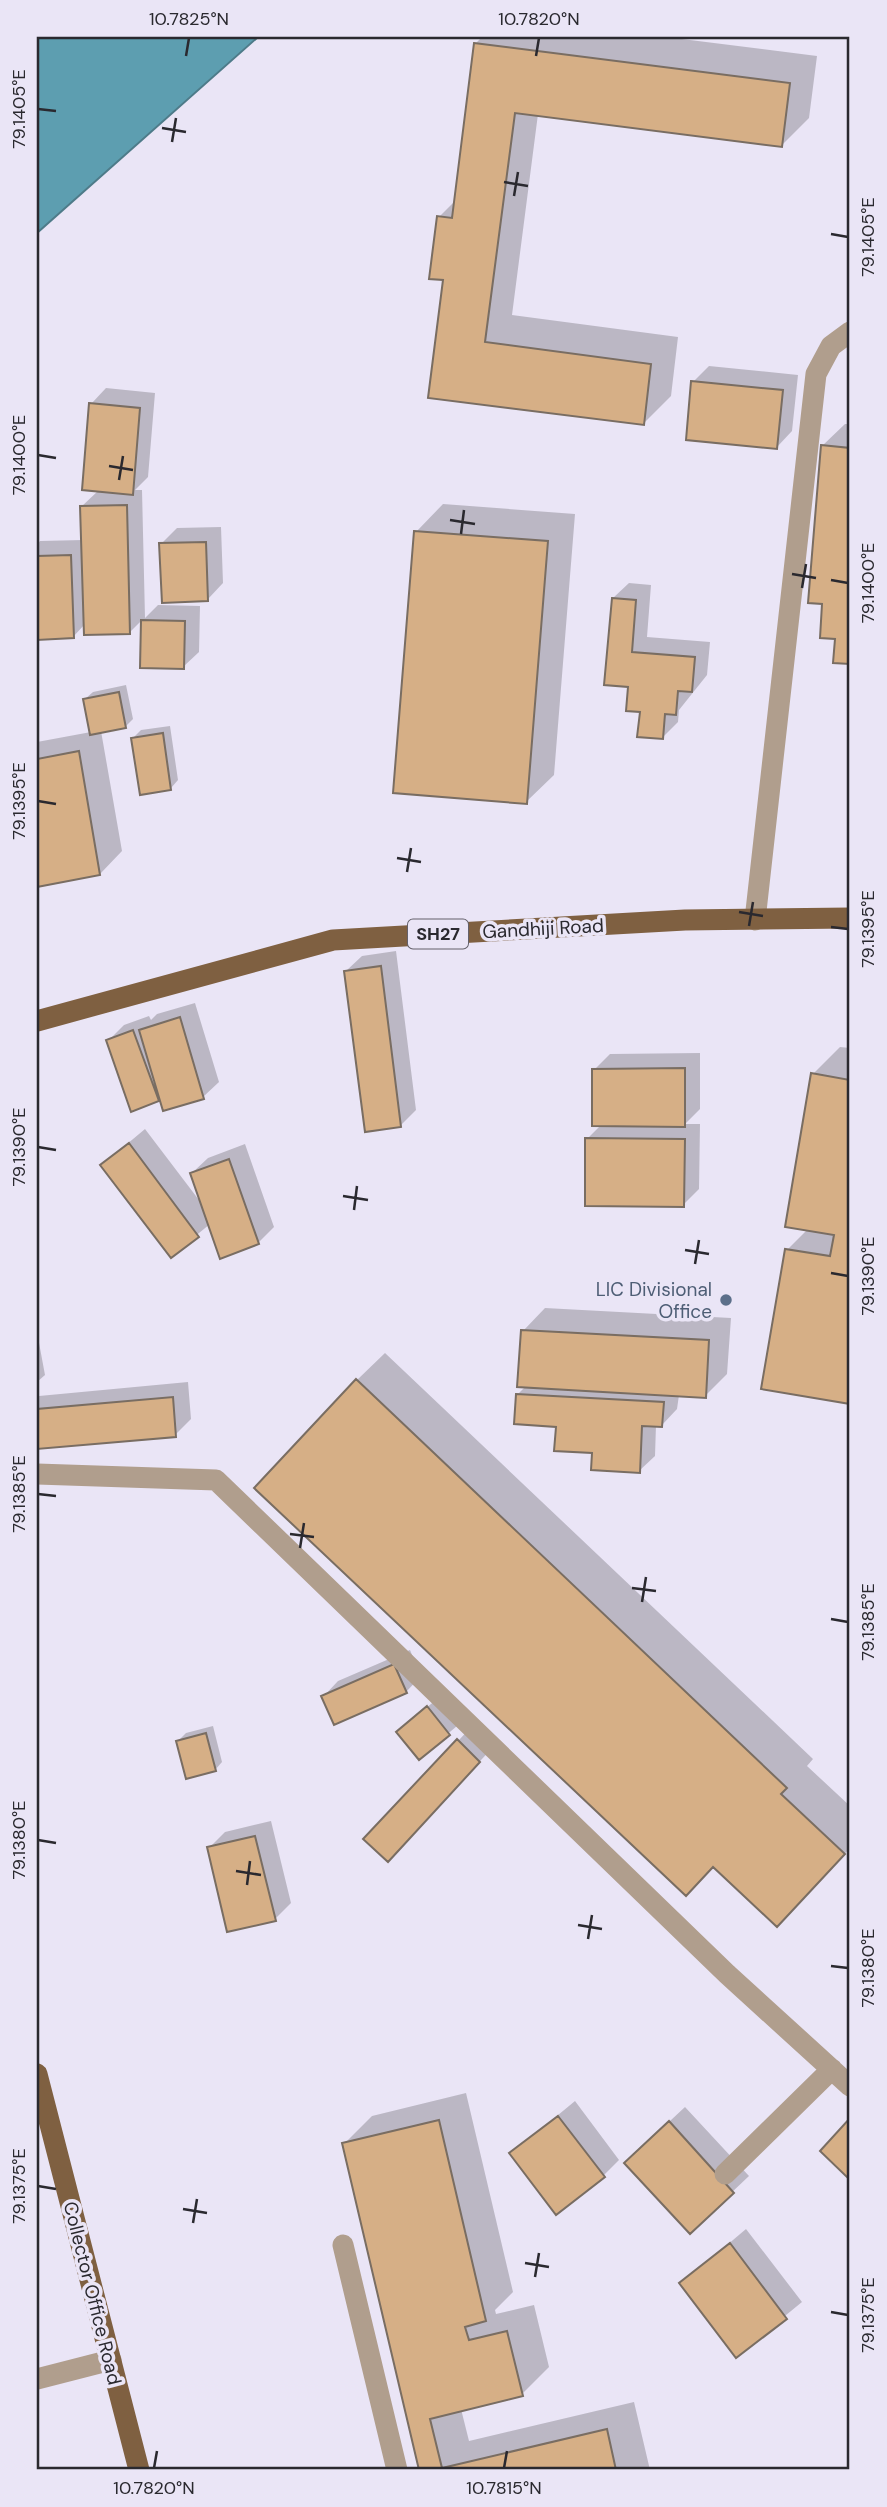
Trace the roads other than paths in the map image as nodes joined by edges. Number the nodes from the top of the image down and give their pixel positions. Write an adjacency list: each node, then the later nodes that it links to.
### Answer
1 (850, 332): 3 (street)
2 (850, 918): 3 (main road, Gandhiji Road / SH27)
3 (755, 920): 4 (main road, Gandhiji Road / SH27)
4 (37, 1021)
5 (37, 1474): 6 (street)
6 (832, 2069): 8 (street); 9 (street)
7 (37, 2074): 11 (main road, Collector Office Road)
8 (850, 2086)
9 (725, 2174)
10 (343, 2245): 14 (street)
11 (110, 2360): 12 (street); 13 (main road, Collector Office Road)
12 (37, 2379)
13 (139, 2470)
14 (397, 2470)

